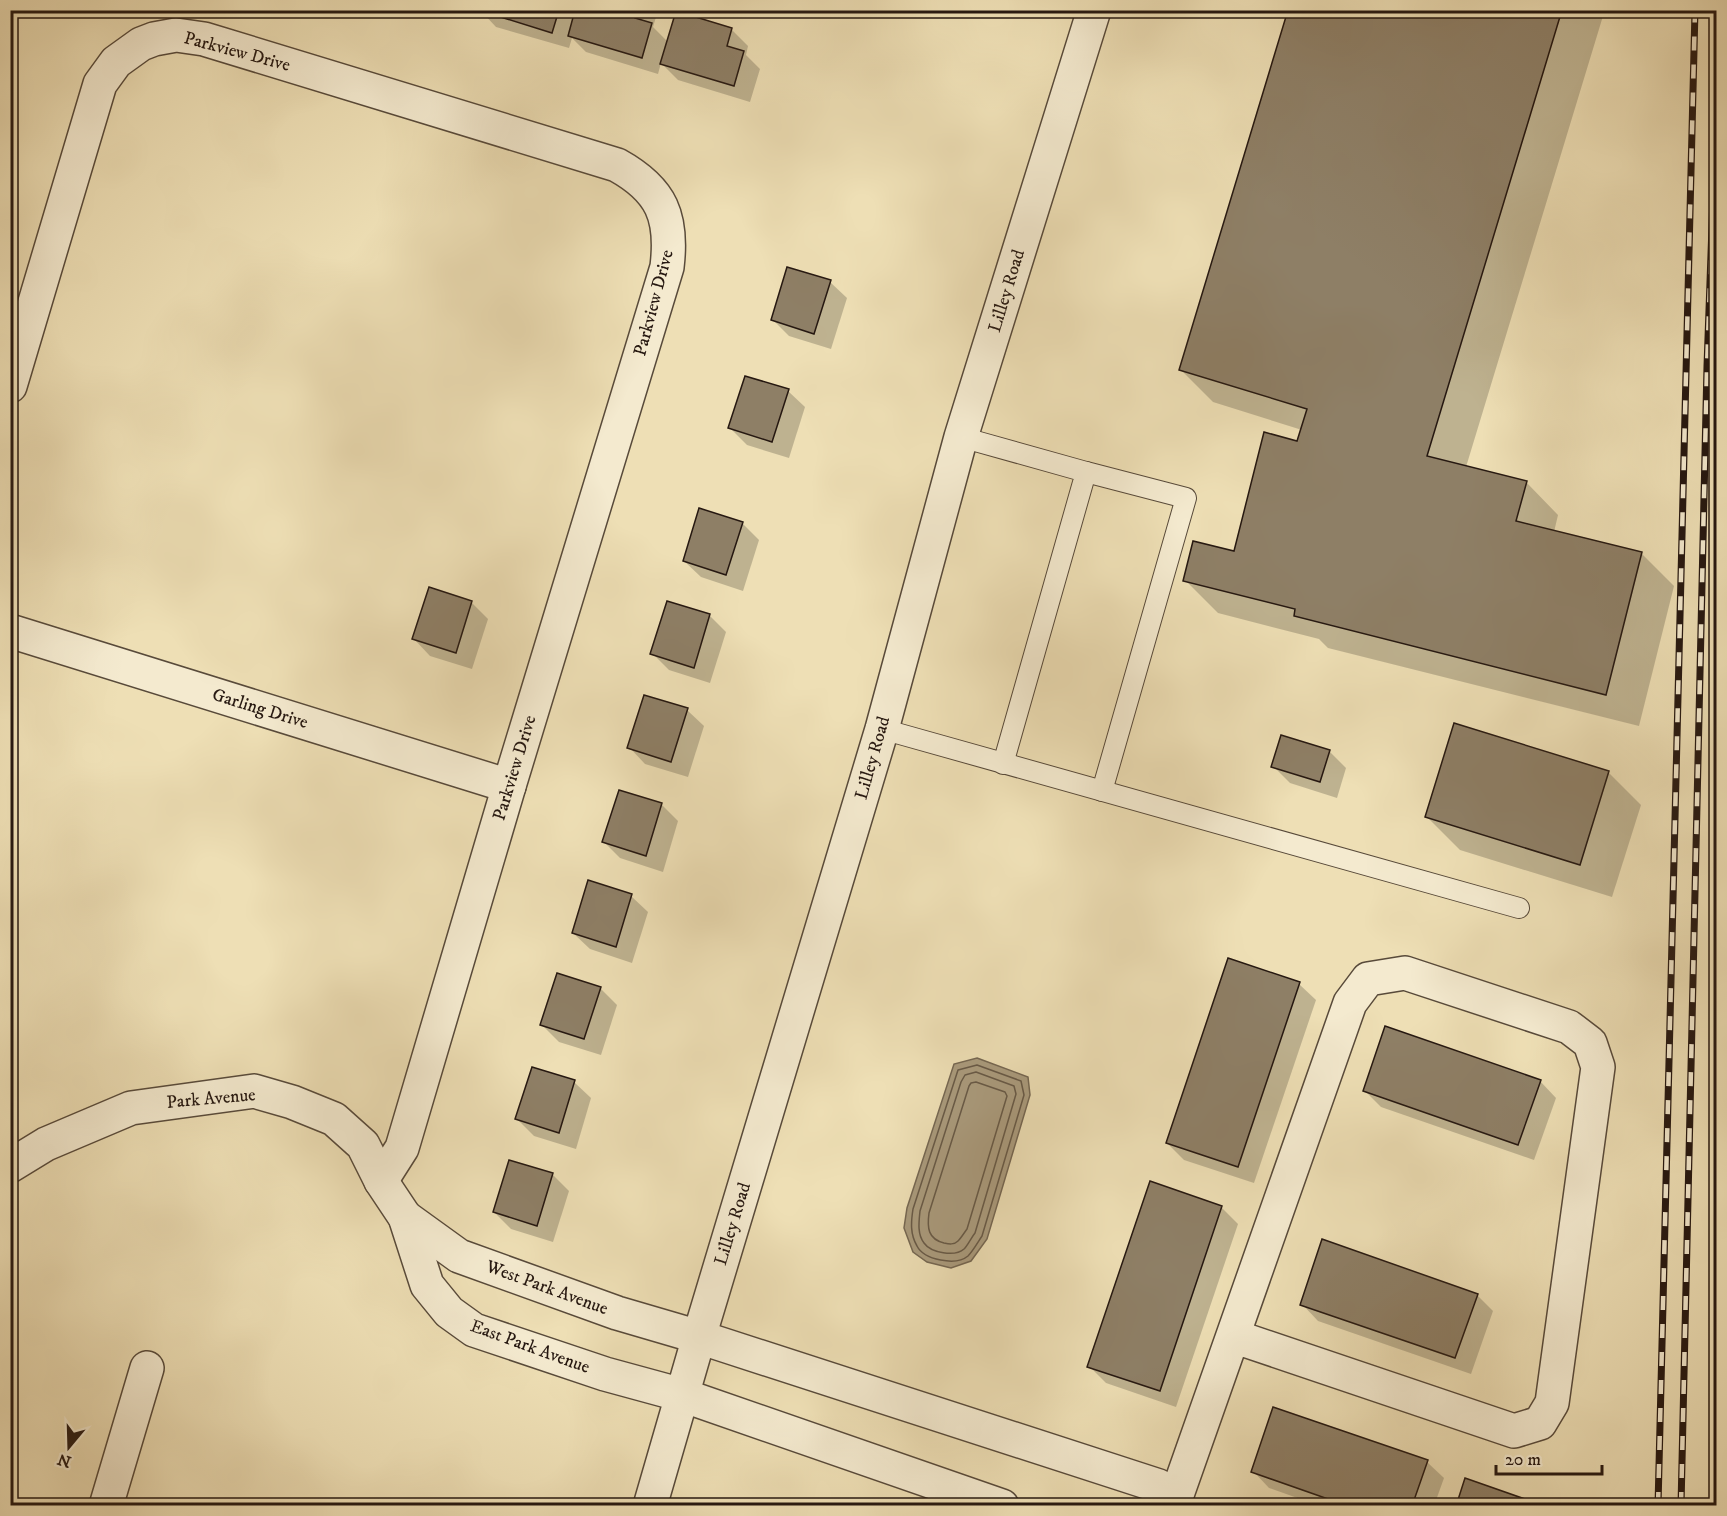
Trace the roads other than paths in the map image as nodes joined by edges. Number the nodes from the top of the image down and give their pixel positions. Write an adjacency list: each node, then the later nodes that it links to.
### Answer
1 (1094, 10): 3 (street, Lilley Road)
2 (10, 386): 8 (street, Parkview Drive)
3 (961, 438): 4 (lane); 6 (street, Lilley Road)
4 (1086, 472): 7 (lane); 9 (lane)
5 (10, 631): 8 (street, Garling Drive)
6 (882, 729): 7 (lane); 15 (street, Lilley Road)
7 (1003, 764): 9 (lane)
8 (509, 786): 12 (street, Parkview Drive)
9 (1102, 791): 10 (lane)
10 (1519, 908)
11 (10, 1166): 12 (street, Park Avenue)
12 (381, 1181): 13 (street, Park Avenue)
13 (405, 1217): 15 (street, West Park Avenue); 17 (street, East Park Avenue)
14 (1233, 1336): 14 (street); 22 (street)
15 (699, 1337): 17 (street, Lilley Road); 21 (street, West Park Avenue)
16 (147, 1368): 18 (street)
17 (682, 1395): 19 (street, Lilley Road); 20 (street, East Park Avenue)
18 (106, 1506)
19 (650, 1506)
20 (1002, 1506)
21 (1161, 1506)
22 (1173, 1506)

